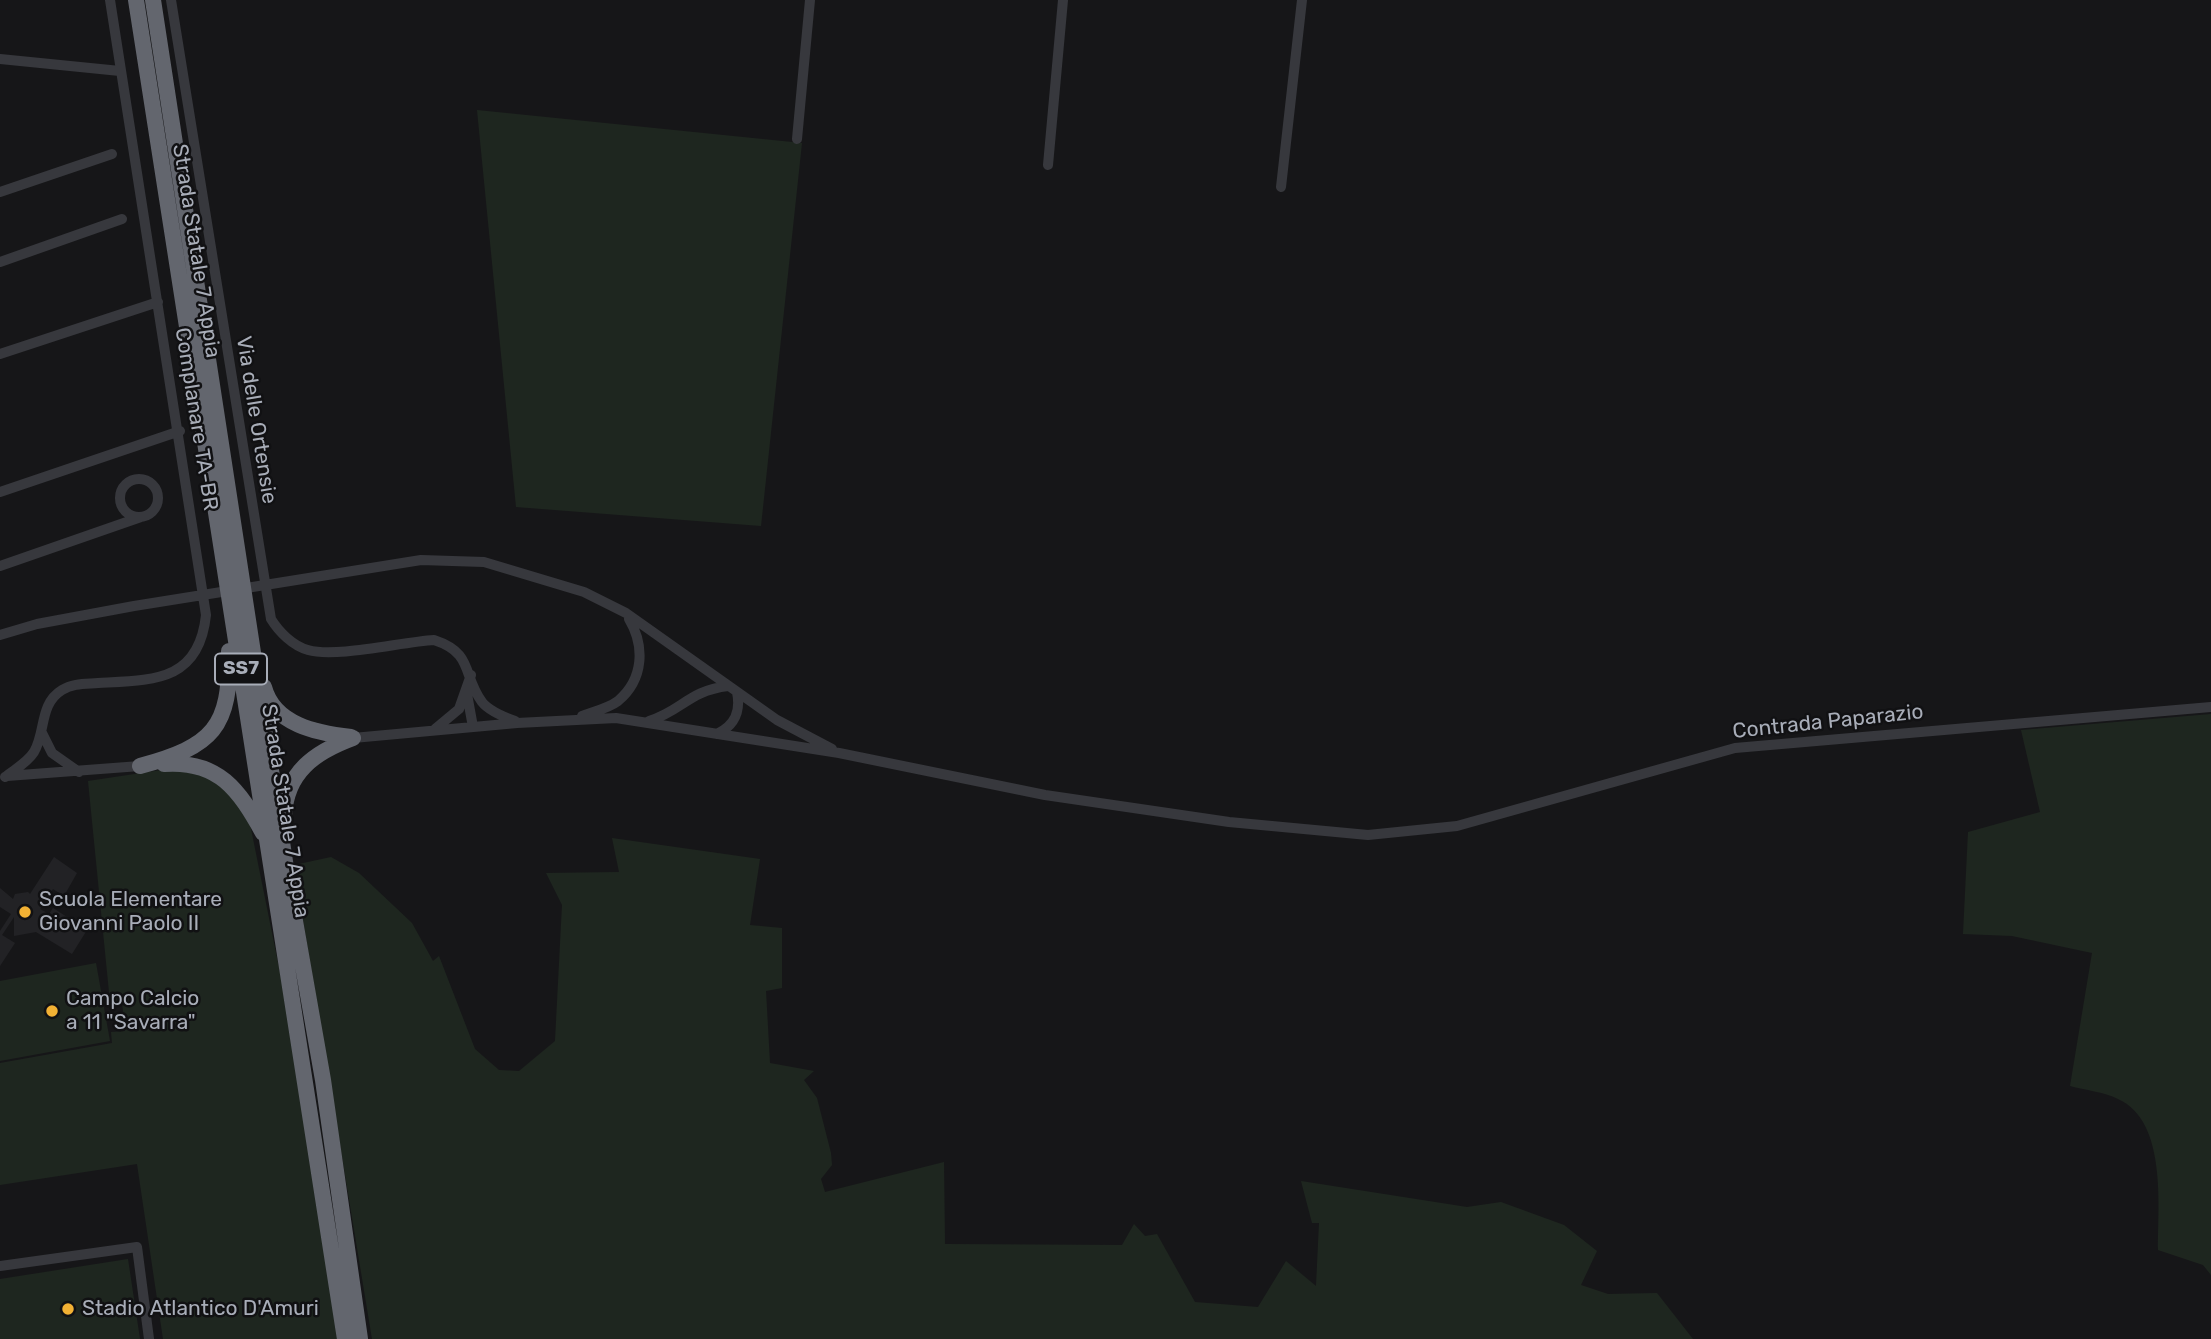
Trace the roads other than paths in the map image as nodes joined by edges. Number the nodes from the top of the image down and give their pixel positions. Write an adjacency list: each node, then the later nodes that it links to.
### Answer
1 (110, 0): 9 (street, Complanare TA-BR)
2 (135, 0): 23 (highway, Strada Statale 7 Appia / SS7)
3 (153, 0): 26 (highway, Strada Statale 7 Appia / SS7)
4 (171, 0): 28 (street, Via delle Ortensie)
5 (810, 0): 10 (street)
6 (1063, 0): 12 (street)
7 (1302, 0): 13 (street)
8 (0, 59): 9 (street)
9 (120, 71): 17 (street, Complanare TA-BR)
10 (797, 138)
11 (111, 154): 14 (street)
12 (1048, 165)
13 (1281, 187)
14 (0, 192)
15 (122, 219): 16 (street)
16 (0, 262)
17 (158, 302): 18 (street); 19 (street, Complanare TA-BR)
18 (0, 354)
19 (180, 431): 20 (street); 37 (street, Complanare TA-BR)
20 (0, 492)
21 (141, 517): 22 (street)
22 (0, 566)
23 (230, 607): 39 (highway); 43 (highway, Strada Statale 7 Appia / SS7)
24 (626, 613): 25 (street); 27 (street); 30 (street)
25 (0, 635)
26 (251, 636): 36 (highway); 44 (highway, Strada Statale 7 Appia / SS7)
27 (732, 689): 31 (street); 35 (street); 38 (street)
28 (472, 693): 32 (street); 33 (street); 34 (street)
29 (2211, 707): 38 (street, Contrada Paparazio)
30 (576, 719): 31 (street); 32 (street)
31 (644, 722): 35 (street)
32 (517, 723): 33 (street)
33 (473, 727): 34 (street)
34 (433, 731): 36 (street)
35 (717, 734): 38 (street)
36 (353, 738): 44 (highway)
37 (42, 747): 40 (street); 41 (street); 42 (street)
38 (839, 753)
39 (140, 765): 40 (street); 43 (highway)
40 (79, 772): 41 (street)
41 (44, 774): 42 (street)
42 (3, 777)
43 (269, 844): 47 (highway, Strada Statale 7 Appia / SS7)
44 (288, 881): 48 (highway, Strada Statale 7 Appia / SS7)
45 (0, 1266): 46 (street)
46 (149, 1339)
47 (345, 1339)
48 (360, 1339)

